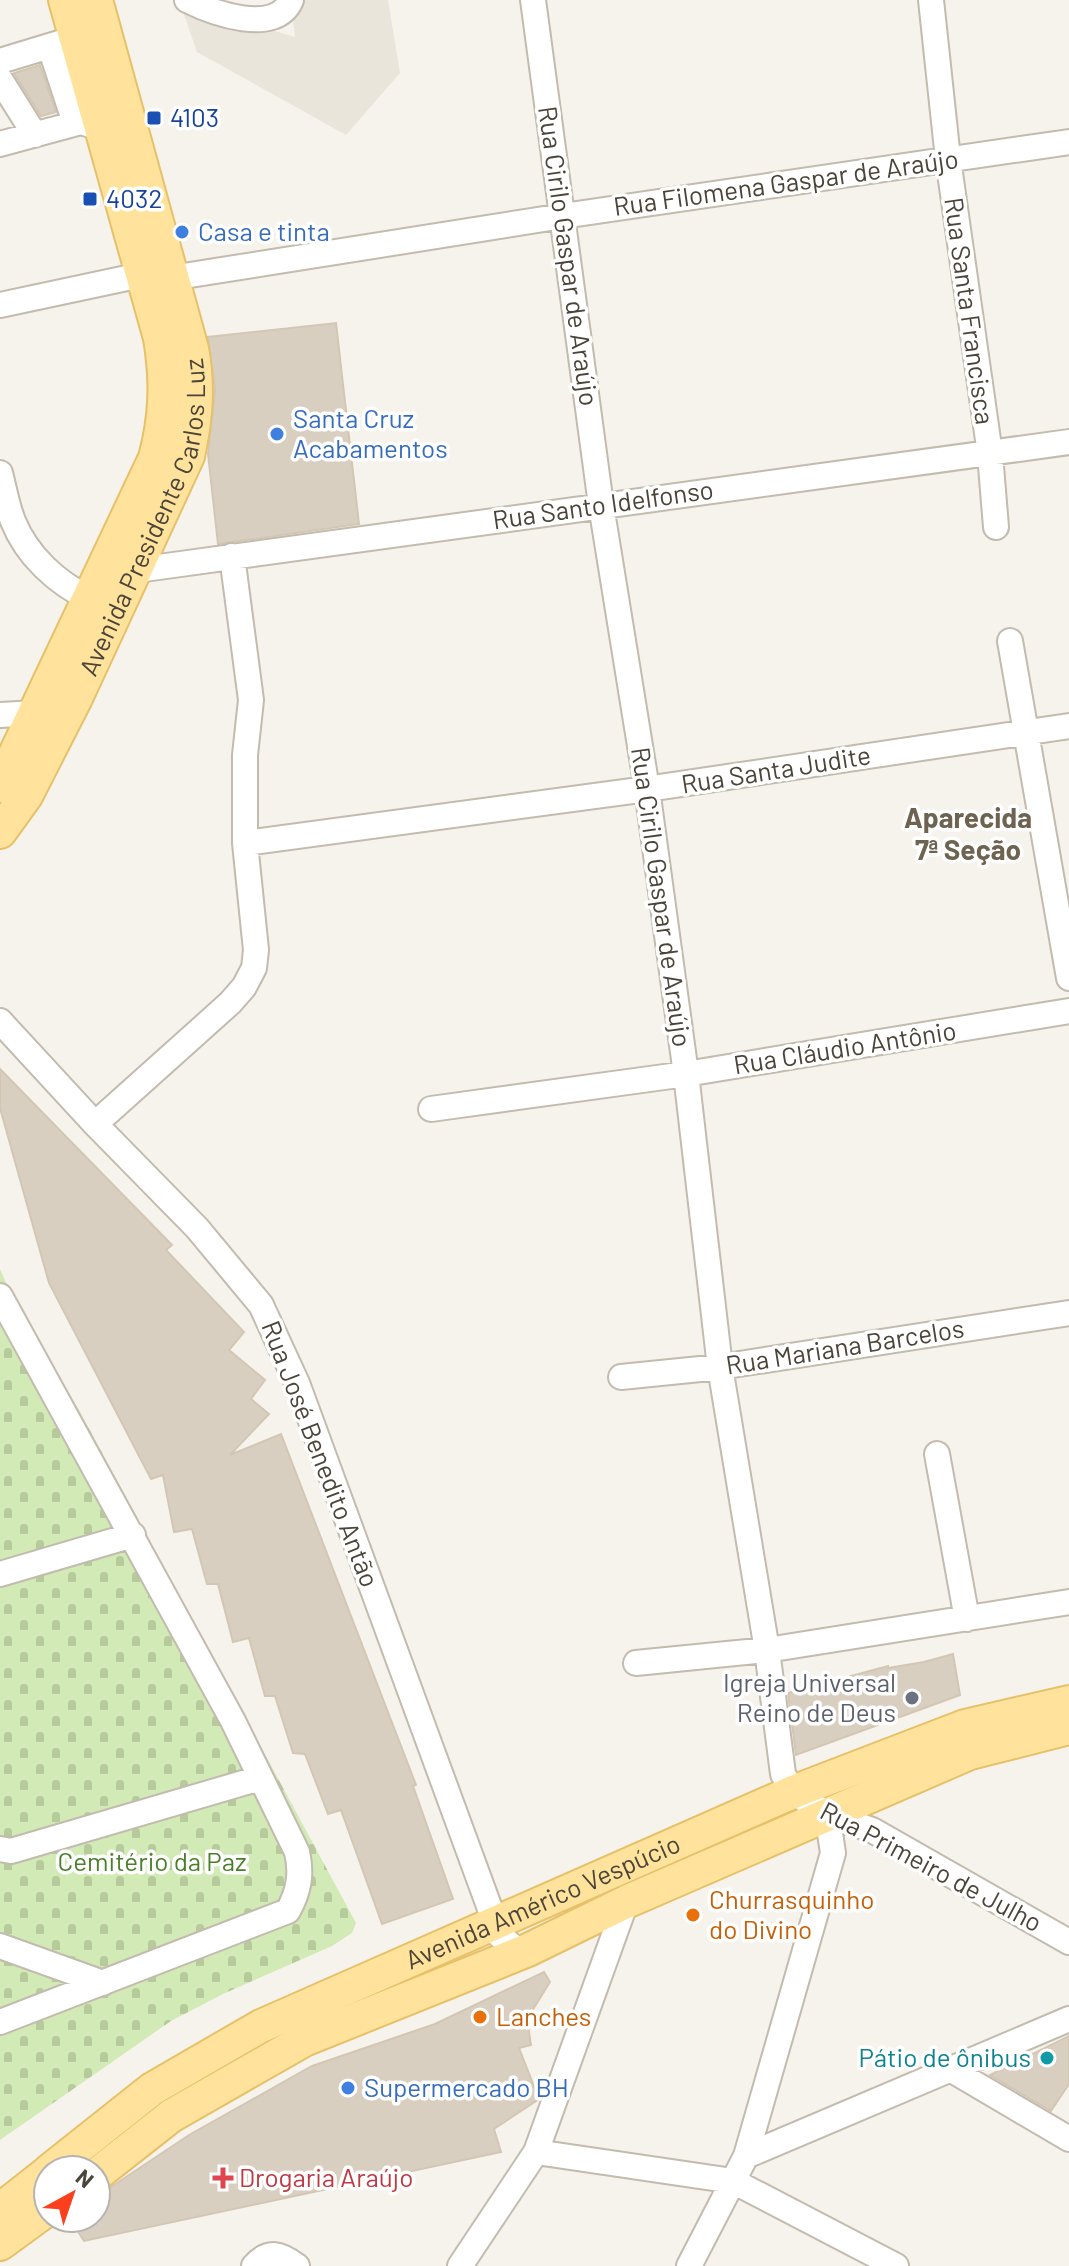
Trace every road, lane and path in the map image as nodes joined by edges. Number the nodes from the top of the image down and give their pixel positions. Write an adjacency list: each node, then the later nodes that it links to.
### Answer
1 (65, 0): 7 (main road, Avenida Presidente Carlos Luz)
2 (96, 0): 16 (main road, Avenida Presidente Carlos Luz)
3 (187, 0): 4 (street)
4 (291, 0)
5 (533, 0): 15 (street, Rua Cirilo Gaspar de Araújo)
6 (931, 0): 14 (street, Rua Santa Francisca)
7 (63, 42): 8 (street); 10 (main road, Avenida Presidente Carlos Luz)
8 (0, 61)
9 (0, 79): 11 (street)
10 (88, 126): 11 (street); 16 (main road, Avenida Presidente Carlos Luz)
11 (35, 135): 13 (street)
12 (1069, 142): 14 (street, Rua Filomena Gaspar de Araújo)
13 (0, 144)
14 (948, 159): 15 (street, Rua Filomena Gaspar de Araújo); 19 (street, Rua Santa Francisca)
15 (563, 216): 16 (street, Rua Filomena Gaspar de Araújo); 21 (street, Rua Cirilo Gaspar de Araújo)
16 (156, 276): 17 (street, Rua Filomena Gaspar de Araújo); 24 (main road, Avenida Presidente Carlos Luz); 25 (main road, Avenida Presidente Carlos Luz)
17 (0, 305)
18 (1069, 442): 19 (street, Rua Santo Idelfonso)
19 (990, 454): 21 (street, Rua Santo Idelfonso); 22 (street, Rua Santa Francisca)
20 (0, 473): 25 (street)
21 (601, 505): 23 (street, Rua Santo Idelfonso); 32 (street, Rua Cirilo Gaspar de Araújo)
22 (996, 527)
23 (232, 556): 24 (street, Rua Santo Idelfonso); 34 (street)
24 (137, 570): 33 (main road, Avenida Presidente Carlos Luz)
25 (90, 599): 27 (main road, Avenida Presidente Carlos Luz)
26 (1010, 641): 30 (street)
27 (36, 713): 28 (street); 31 (main road, Avenida Presidente Carlos Luz)
28 (0, 715)
29 (1069, 726): 30 (street, Rua Santa Judite)
30 (1025, 731): 32 (street, Rua Santa Judite); 35 (street)
31 (0, 786)
32 (647, 789): 34 (street, Rua Santa Judite); 38 (street, Rua Cirilo Gaspar de Araújo)
33 (0, 832)
34 (245, 843): 40 (street)
35 (1069, 978)
36 (1069, 1011): 38 (street, Rua Cláudio Antônio)
37 (0, 1021): 40 (street, Rua José Benedito Antão)
38 (686, 1074): 39 (street, Rua Cláudio Antônio); 43 (street, Rua Cirilo Gaspar de Araújo)
39 (431, 1109)
40 (95, 1124): 59 (street, Rua José Benedito Antão)
41 (0, 1296): 46 (street)
42 (1069, 1313): 43 (street, Rua Mariana Barcelos)
43 (720, 1367): 44 (street, Rua Mariana Barcelos); 50 (street, Rua Cirilo Gaspar de Araújo)
44 (621, 1377)
45 (937, 1454): 49 (street)
46 (133, 1535): 47 (street); 54 (street)
47 (0, 1574)
48 (1069, 1602): 49 (street)
49 (967, 1619): 50 (street)
50 (767, 1650): 51 (street); 55 (street, Rua Cirilo Gaspar de Araújo)
51 (636, 1663)
52 (1069, 1702): 55 (main road, Avenida Américo Vespúcio)
53 (1069, 1728): 56 (main road, Avenida Américo Vespúcio)
54 (260, 1778): 57 (street); 63 (street)
55 (793, 1792): 56 (street, Rua Primeiro de Julho); 59 (main road, Avenida Américo Vespúcio)
56 (827, 1814): 58 (main road, Avenida Américo Vespúcio); 60 (street, Rua Primeiro de Julho); 70 (street)
57 (0, 1849)
58 (626, 1902): 62 (main road, Avenida Américo Vespúcio); 68 (street)
59 (496, 1923): 62 (street, Rua José Benedito Antão); 69 (main road, Avenida Américo Vespúcio)
60 (1069, 1942)
61 (0, 1946): 63 (street)
62 (528, 1950): 71 (main road, Avenida Américo Vespúcio)
63 (103, 1983): 65 (street)
64 (1069, 2019): 66 (street)
65 (0, 2022)
66 (950, 2069): 67 (street); 70 (street)
67 (1069, 2139)
68 (536, 2152): 72 (street); 79 (street)
69 (70, 2154)
70 (746, 2156): 72 (street)
71 (112, 2162)
72 (733, 2181): 80 (street); 81 (street)
73 (32, 2185): 74 (main road, Avenida Américo Vespúcio)
74 (0, 2210)
75 (32, 2221): 76 (main road)
76 (0, 2244)
77 (286, 2260): 78 (street)
78 (254, 2266)
79 (460, 2266)
80 (689, 2266)
81 (896, 2266)

